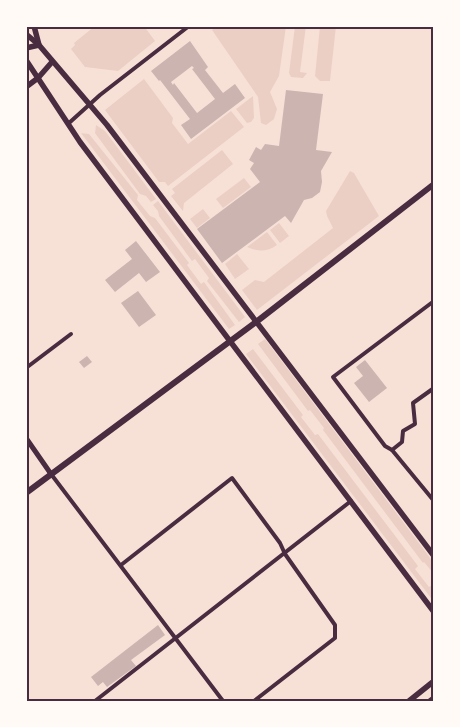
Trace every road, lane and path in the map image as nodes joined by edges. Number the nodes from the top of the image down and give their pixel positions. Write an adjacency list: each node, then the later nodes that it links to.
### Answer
1 (34, 26): 4 (main road)
2 (189, 26): 10 (street)
3 (26, 34): 4 (main road)
4 (39, 45): 5 (main road); 7 (main road)
5 (26, 48)
6 (26, 60): 8 (main road)
7 (52, 62): 8 (main road); 10 (main road)
8 (38, 78): 9 (main road); 11 (main road)
9 (26, 87)
10 (89, 105): 11 (street); 14 (main road)
11 (69, 123): 16 (main road)
12 (434, 184): 14 (main road)
13 (434, 301): 20 (street)
14 (256, 322): 16 (main road); 26 (main road)
15 (71, 334): 17 (street)
16 (230, 341): 21 (main road); 23 (main road)
17 (26, 368)
18 (434, 388): 20 (street)
19 (26, 438): 21 (street)
20 (392, 450): 24 (street)
21 (51, 474): 22 (main road); 27 (street)
22 (26, 493)
23 (352, 501): 25 (street); 28 (main road)
24 (434, 501)
25 (285, 554): 27 (street); 29 (street); 34 (street)
26 (434, 556)
27 (121, 565): 29 (street)
28 (434, 612)
29 (176, 639): 32 (street); 33 (street)
30 (434, 681): 35 (main road)
31 (434, 698): 36 (main road)
32 (95, 701)
33 (223, 701)
34 (254, 701)
35 (409, 701)
36 (430, 701)

